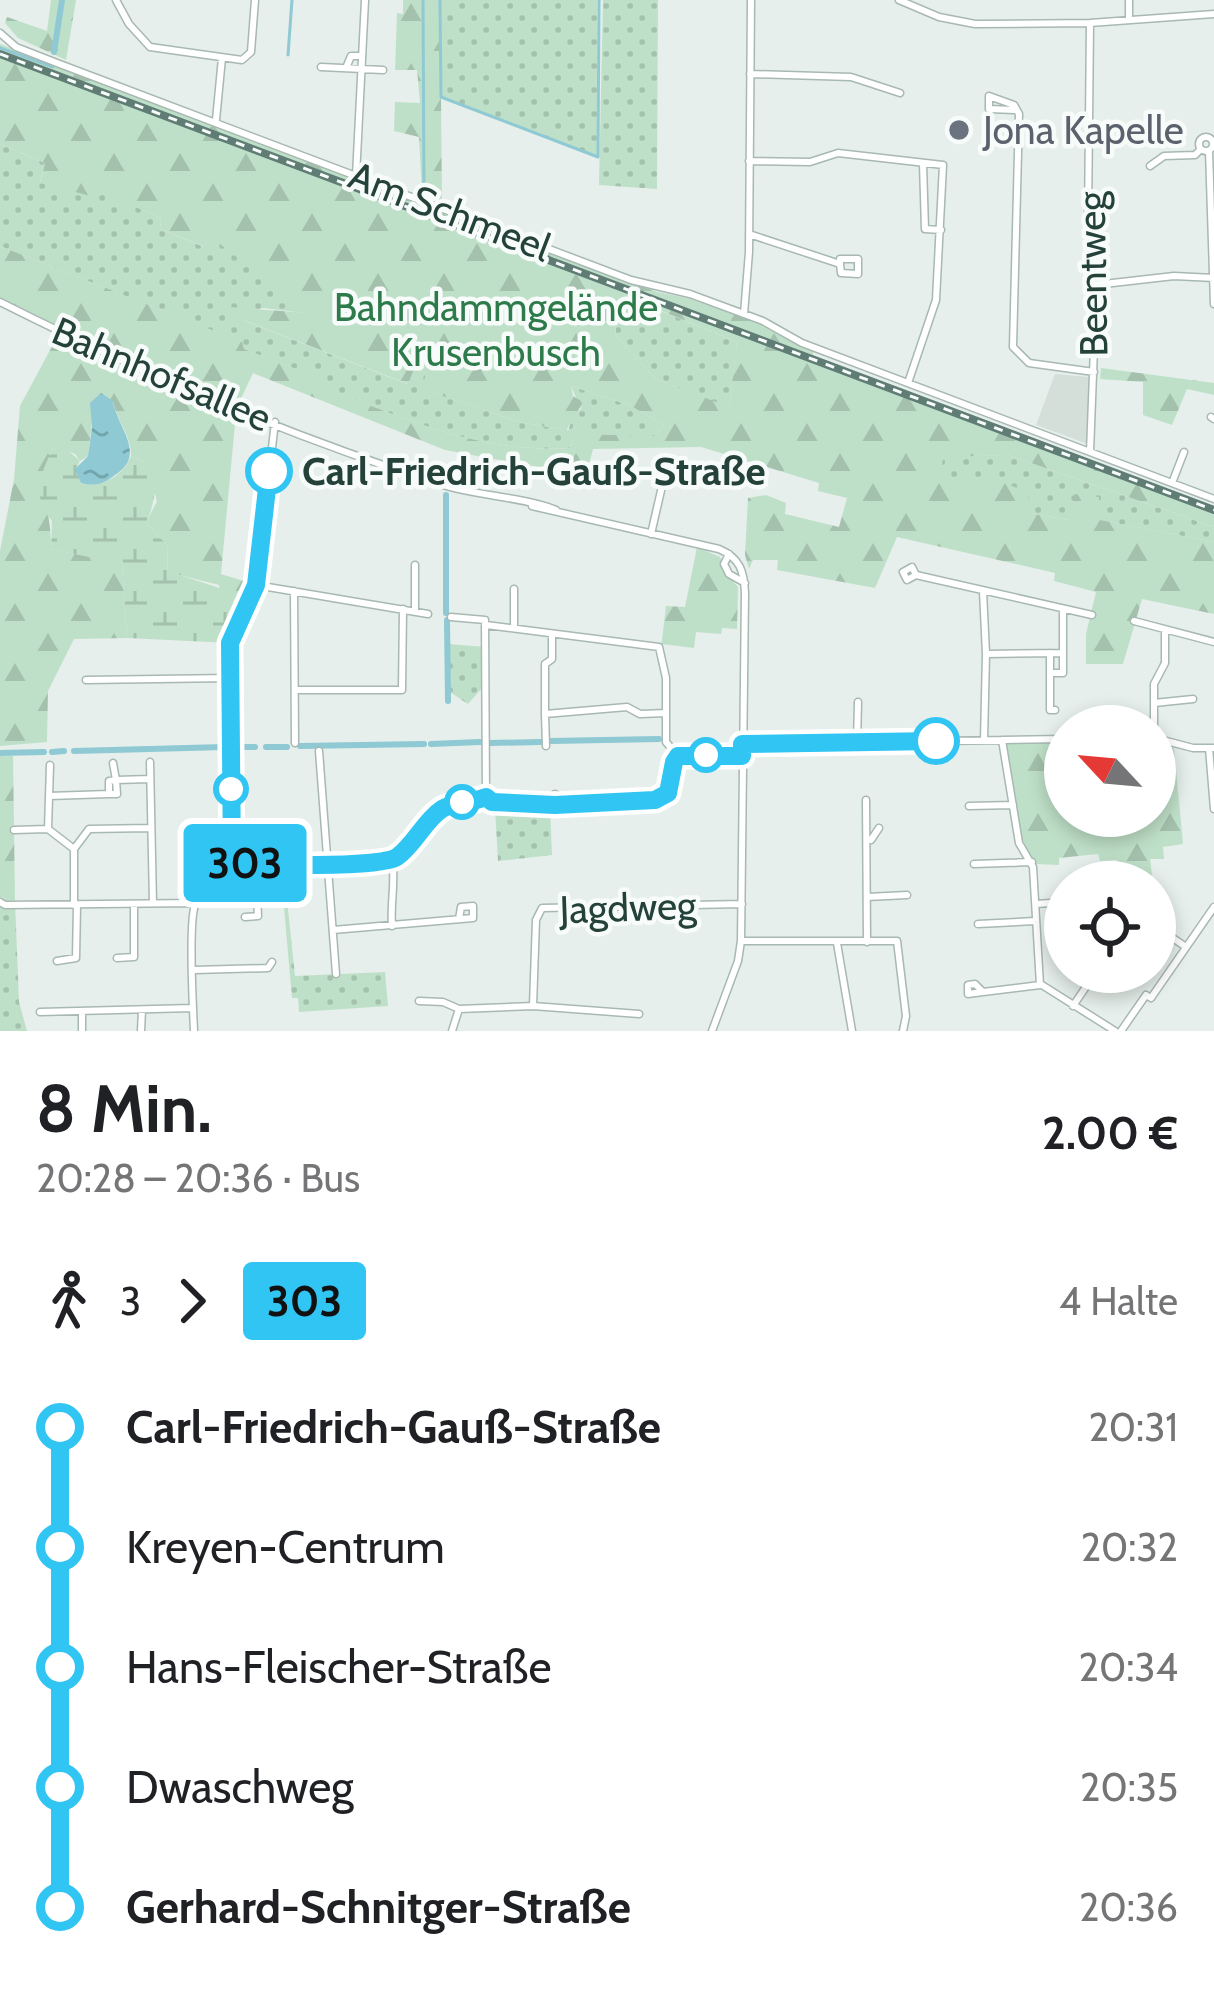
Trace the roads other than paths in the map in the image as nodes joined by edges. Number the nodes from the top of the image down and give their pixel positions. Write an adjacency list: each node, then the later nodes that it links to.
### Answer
1 (116, 0): 12 (street)
2 (255, 0): 12 (street)
3 (365, 0): 11 (street)
4 (751, 0): 17 (street)
5 (899, 0): 9 (street)
6 (1130, 0): 8 (street)
7 (1214, 14): 8 (street)
8 (1129, 18): 9 (street)
9 (1090, 23): 31 (street, Beentweg)
10 (0, 33): 20 (street, Am Schmeel)
11 (360, 56): 14 (street); 15 (street)
12 (222, 58): 20 (street)
13 (321, 68): 14 (street)
14 (346, 68): 15 (street)
15 (359, 69): 16 (street); 26 (street)
16 (383, 70)
17 (750, 74): 18 (street); 23 (street)
18 (900, 93)
19 (1015, 110): 35 (street)
20 (215, 122): 26 (street, Am Schmeel)
21 (1212, 136): 22 (street)
22 (1205, 150): 25 (street); 30 (street)
23 (749, 161): 24 (street); 28 (street)
24 (923, 164): 27 (street); 27 (street)
25 (1150, 166)
26 (356, 176): 34 (street, Am Schmeel)
27 (941, 230): 36 (street)
28 (749, 234): 29 (street); 34 (street)
29 (840, 264)
30 (1214, 278): 31 (street); 33 (street)
31 (1095, 285): 35 (street, Beentweg)
32 (0, 302): 37 (street, Bahnhofsallee)
33 (1214, 304)
34 (743, 314): 36 (street, Am Schmeel)
35 (1094, 372): 38 (street, Beentweg)
36 (908, 383): 38 (street, Am Schmeel)
37 (275, 422): 43 (street, Bahnhofsallee); 48 (street)
38 (1090, 452): 41 (street, Am Schmeel)
39 (1184, 452): 41 (street)
40 (663, 482): 43 (street)
41 (1172, 483): 42 (street, Am Schmeel)
42 (1214, 499)
43 (651, 534): 44 (street, Bahnhofsallee)
44 (732, 556): 47 (street); 47 (street)
45 (416, 565): 54 (street)
46 (916, 575): 51 (street)
47 (745, 583): 82 (street)
48 (256, 585): 50 (street); 68 (street)
49 (514, 589): 60 (street)
50 (294, 591): 52 (street); 70 (street)
51 (982, 591): 53 (street); 66 (street)
52 (403, 609): 54 (street); 70 (street)
53 (1063, 609): 56 (street); 65 (street)
54 (415, 611): 55 (street)
55 (428, 614)
56 (1092, 616)
57 (451, 617): 59 (street)
58 (1134, 621): 61 (street)
59 (485, 625): 60 (street); 95 (street)
60 (514, 628): 62 (street)
61 (1165, 630): 63 (street); 73 (street)
62 (552, 634): 75 (street); 76 (street)
63 (1214, 642)
64 (1050, 653): 65 (street); 66 (street); 67 (street)
65 (1063, 653): 67 (street)
66 (986, 654): 78 (street)
67 (1050, 673): 74 (street)
68 (230, 678): 69 (street); 109 (street)
69 (86, 680)
70 (295, 690): 80 (street)
71 (1193, 700): 73 (street)
72 (858, 702): 81 (street)
73 (1154, 703)
74 (1050, 705)
75 (666, 713): 76 (street); 87 (street)
76 (545, 714): 84 (street)
77 (1044, 739): 79 (street)
78 (984, 740): 79 (street); 81 (street)
79 (1002, 740): 99 (street)
80 (295, 743)
81 (857, 743): 82 (street)
82 (742, 744): 88 (street)
83 (1176, 744): 85 (street)
84 (545, 746)
85 (1211, 748): 101 (street)
86 (319, 751): 112 (street)
87 (678, 756): 88 (street); 97 (street)
88 (742, 756): 121 (street)
89 (150, 762): 92 (street)
90 (113, 763): 93 (street)
91 (50, 765): 94 (street)
92 (150, 779): 93 (street); 102 (street)
93 (116, 780): 94 (street)
94 (49, 796): 104 (street)
95 (486, 797): 98 (street); 108 (street)
96 (866, 800): 106 (street)
97 (567, 802)
98 (499, 803)
99 (1013, 805): 100 (street); 110 (street)
100 (969, 806)
101 (1214, 809)
102 (152, 828): 107 (street); 117 (street)
103 (879, 828): 106 (street)
104 (48, 829): 105 (street); 107 (street)
105 (14, 830)
106 (872, 842): 115 (street)
107 (74, 850): 123 (street)
108 (392, 860): 112 (street); 129 (street)
109 (232, 861): 111 (street); 118 (street)
110 (1032, 862): 113 (street); 122 (street)
111 (255, 863): 112 (street); 125 (street)
112 (328, 864): 130 (street)
113 (974, 864)
114 (907, 896): 115 (street)
115 (867, 897): 133 (street)
116 (0, 902): 123 (street)
117 (152, 903): 118 (street); 120 (street)
118 (195, 903): 139 (street)
119 (1044, 903): 122 (street)
120 (134, 904): 123 (street); 136 (street)
121 (742, 904): 132 (street); 145 (street, Jagdweg)
122 (1036, 904): 127 (street)
123 (76, 905): 137 (street)
124 (1214, 907): 135 (street)
125 (245, 917)
126 (459, 919): 129 (street)
127 (1035, 921): 128 (street); 141 (street)
128 (978, 924)
129 (392, 926): 130 (street)
130 (333, 930): 140 (street)
131 (1176, 940): 135 (street)
132 (741, 941): 134 (street); 157 (street)
133 (867, 942): 134 (street); 159 (street)
134 (837, 943): 158 (street)
135 (1186, 946): 160 (street)
136 (117, 958)
137 (57, 961)
138 (272, 962): 139 (street)
139 (194, 970): 147 (street)
140 (336, 974)
141 (1040, 985): 142 (street); 146 (street)
142 (982, 992)
143 (1082, 993): 146 (street)
144 (419, 1001): 148 (street)
145 (533, 1006): 148 (street); 152 (street)
146 (1073, 1006): 160 (street)
147 (194, 1008): 149 (street); 155 (street)
148 (459, 1009): 156 (street)
149 (142, 1010): 150 (street); 154 (street)
150 (82, 1011): 151 (street); 153 (street)
151 (40, 1012)
152 (639, 1014)
153 (82, 1031)
154 (141, 1031)
155 (194, 1031)
156 (452, 1031)
157 (712, 1031)
158 (853, 1031)
159 (902, 1031)
160 (1118, 1031)

